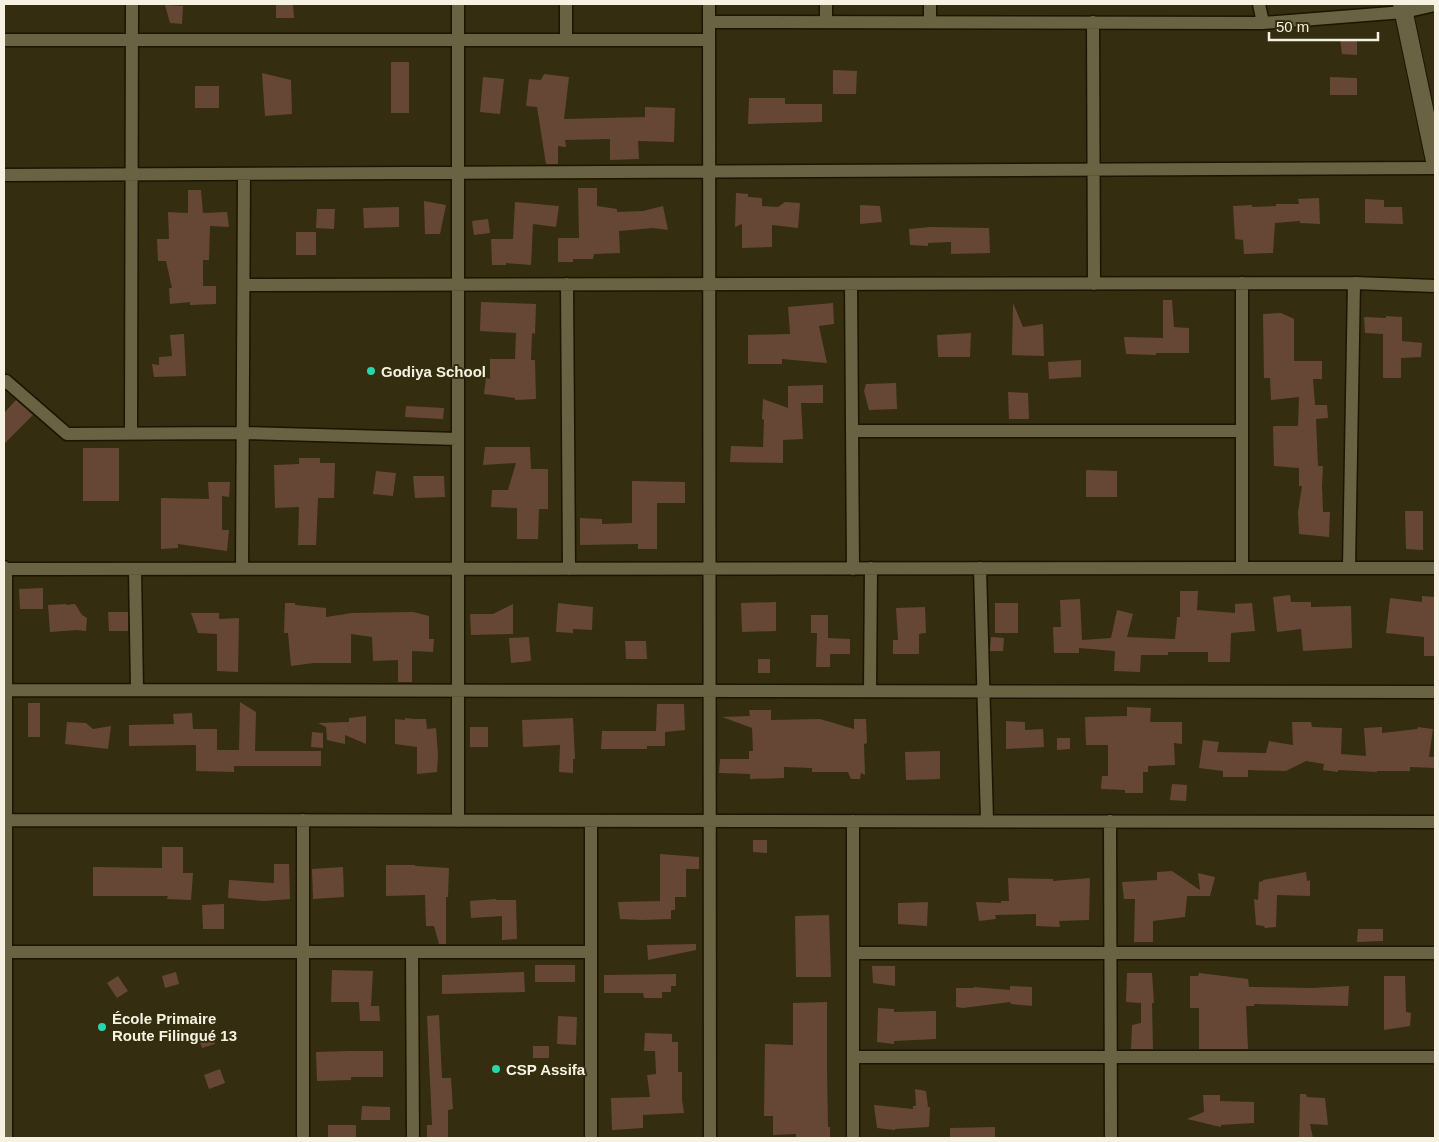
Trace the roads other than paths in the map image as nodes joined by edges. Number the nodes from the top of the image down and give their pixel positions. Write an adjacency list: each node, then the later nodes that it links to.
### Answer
1 (132, 4): 16 (street)
2 (458, 4): 17 (street)
3 (566, 4): 18 (street)
4 (709, 4): 11 (street)
5 (826, 4): 10 (street)
6 (930, 4): 12 (street)
7 (1259, 4): 14 (street)
8 (1435, 5): 9 (street)
9 (1403, 8): 14 (street); 20 (street)
10 (826, 21): 11 (street); 12 (street)
11 (709, 22): 19 (street)
12 (930, 22): 13 (street)
13 (1093, 22): 14 (street); 22 (street)
14 (1262, 23)
15 (4, 40): 16 (street)
16 (132, 40): 17 (street); 25 (street)
17 (458, 40): 18 (street); 24 (street)
18 (566, 40): 19 (street)
19 (709, 40): 23 (street)
20 (1435, 161)
21 (1435, 168): 22 (street)
22 (1093, 171): 23 (street); 33 (street)
23 (710, 172): 24 (street); 31 (street)
24 (458, 173): 26 (street); 35 (street)
25 (132, 174): 26 (street); 27 (street); 40 (street)
26 (244, 174): 34 (street)
27 (4, 175)
28 (1242, 283): 29 (street); 33 (street); 39 (street)
29 (1354, 283): 36 (street); 43 (street)
30 (567, 284): 31 (street); 35 (street); 53 (street)
31 (710, 284): 32 (street); 45 (street)
32 (851, 284): 33 (street); 38 (street)
33 (1094, 284)
34 (244, 285): 35 (street); 41 (street)
35 (458, 285): 42 (street)
36 (1435, 286)
37 (4, 383): 40 (street)
38 (853, 431): 39 (street); 54 (street)
39 (1241, 431): 48 (street)
40 (131, 434): 41 (street)
41 (243, 434): 42 (street); 51 (street)
42 (458, 439): 52 (street)
43 (1349, 567): 48 (street); 49 (street)
44 (5, 568): 50 (street); 55 (street)
45 (710, 568): 53 (street); 54 (street); 58 (street)
46 (871, 568): 47 (street); 54 (street); 59 (street)
47 (980, 568): 48 (street); 60 (street)
48 (1242, 568)
49 (1435, 568)
50 (136, 569): 51 (street); 56 (street)
51 (242, 569): 52 (street)
52 (458, 569): 53 (street); 57 (street)
53 (569, 569)
54 (852, 569)
55 (6, 690): 56 (street); 62 (street)
56 (137, 690): 57 (street)
57 (458, 691): 58 (street); 64 (street)
58 (710, 691): 59 (street); 66 (street)
59 (870, 691): 60 (street)
60 (984, 692): 61 (street); 68 (street)
61 (1435, 692)
62 (5, 820): 63 (street); 71 (street)
63 (303, 820): 64 (street); 72 (street)
64 (458, 820): 65 (street)
65 (591, 821): 66 (street); 74 (street)
66 (710, 821): 67 (street); 86 (street)
67 (853, 821): 68 (street); 75 (street)
68 (987, 821): 69 (street)
69 (1110, 822): 70 (street); 76 (street)
70 (1435, 822)
71 (5, 952): 72 (street); 81 (street)
72 (303, 952): 73 (street); 83 (street)
73 (412, 952): 74 (street); 84 (street)
74 (591, 952): 85 (street)
75 (853, 953): 76 (street); 78 (street)
76 (1111, 953): 77 (street); 79 (street)
77 (1435, 953)
78 (853, 1057): 79 (street); 87 (street)
79 (1111, 1057): 80 (street); 88 (street)
80 (1435, 1057)
81 (5, 1085): 82 (street)
82 (6, 1138)
83 (303, 1138)
84 (413, 1138)
85 (591, 1138)
86 (710, 1138)
87 (853, 1138)
88 (1111, 1138)

